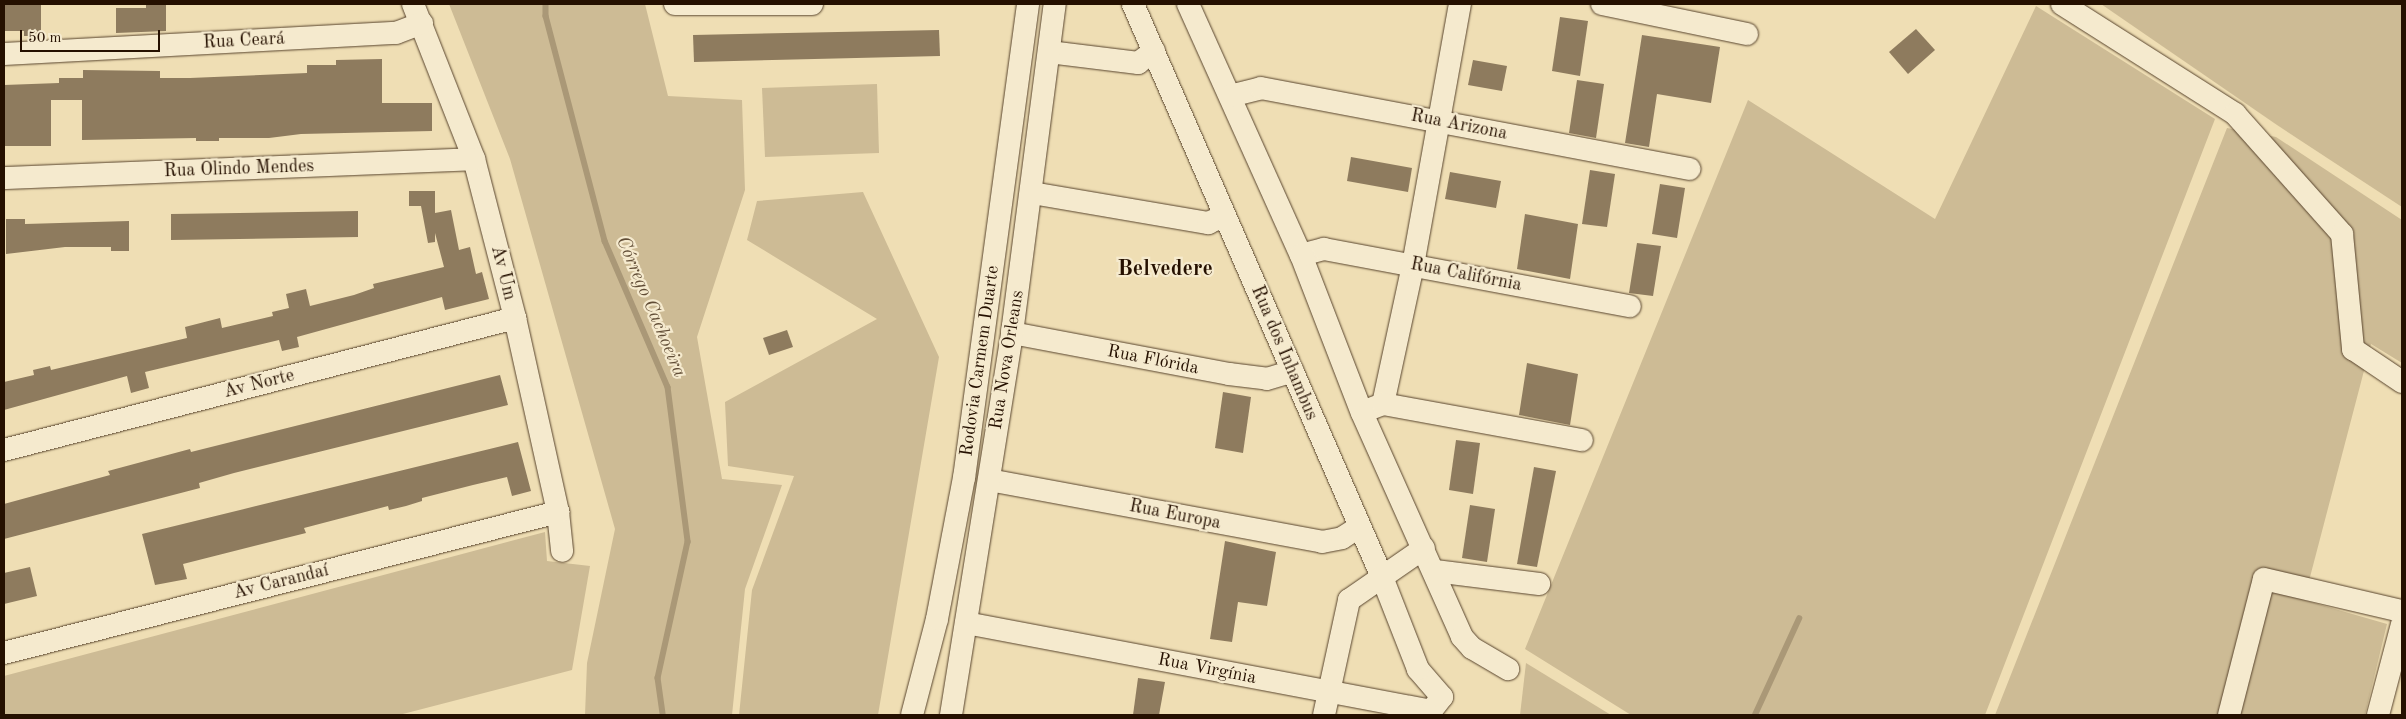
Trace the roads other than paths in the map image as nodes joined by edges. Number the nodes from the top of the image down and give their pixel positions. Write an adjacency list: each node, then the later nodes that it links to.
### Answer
1 (675, 4): 2 (street)
2 (807, 4): 3 (street)
3 (812, 4)
4 (1028, 4): 49 (street, Rodovia Carmem Duarte)
5 (1055, 4): 13 (street, Rua Nova Orleans)
6 (1133, 4): 14 (street, Rua dos Inhambus)
7 (1188, 4): 16 (street)
8 (1460, 4): 17 (street)
9 (1602, 4): 12 (street)
10 (2062, 4): 29 (street)
11 (418, 13): 15 (street, Rua Ceará); 18 (street, Av Um)
12 (1747, 34)
13 (1049, 52): 14 (street); 21 (street, Rua Nova Orleans)
14 (1154, 52): 22 (street, Rua dos Inhambus)
15 (4, 54)
16 (1230, 96): 17 (street, Rua Arizona); 23 (street)
17 (1438, 121): 19 (street, Rua Arizona); 24 (street)
18 (474, 159): 20 (street, Rua Olindo Mendes); 26 (street, Av Um)
19 (1689, 169)
20 (4, 178)
21 (1032, 193): 22 (street); 27 (street, Rua Nova Orleans)
22 (1224, 216): 28 (street, Rua dos Inhambus)
23 (1301, 255): 24 (street, Rua Califórnia); 31 (street)
24 (1413, 265): 25 (street, Rua Califórnia); 30 (street)
25 (1630, 306)
26 (514, 318): 33 (street, Av Norte); 35 (street, Av Um)
27 (1012, 333): 28 (street, Rua Flórida); 34 (street, Rua Nova Orleans)
28 (1292, 371): 36 (street, Rua dos Inhambus)
29 (2402, 382)
30 (1383, 404): 31 (street); 32 (street)
31 (1362, 413): 37 (street)
32 (1582, 440)
33 (4, 450)
34 (989, 480): 36 (street, Rua Europa); 43 (street, Rua Nova Orleans)
35 (558, 512): 38 (street, Av Um); 45 (street, Av Carandaí)
36 (1359, 527): 40 (street, Rua dos Inhambus)
37 (1424, 548): 39 (street); 40 (street)
38 (562, 551)
39 (1435, 571): 41 (street); 46 (street)
40 (1382, 577): 47 (street); 48 (street, Rua dos Inhambus)
41 (1539, 584)
42 (2402, 611): 52 (street)
43 (966, 623): 47 (street, Rua Virgínia); 50 (street, Rua Nova Orleans)
44 (2402, 624): 53 (street)
45 (4, 653)
46 (1508, 669)
47 (1328, 692): 48 (street, Rua Virgínia); 51 (street)
48 (1442, 698)
49 (912, 715)
50 (951, 715)
51 (1324, 715)
52 (2229, 715)
53 (2378, 715)

